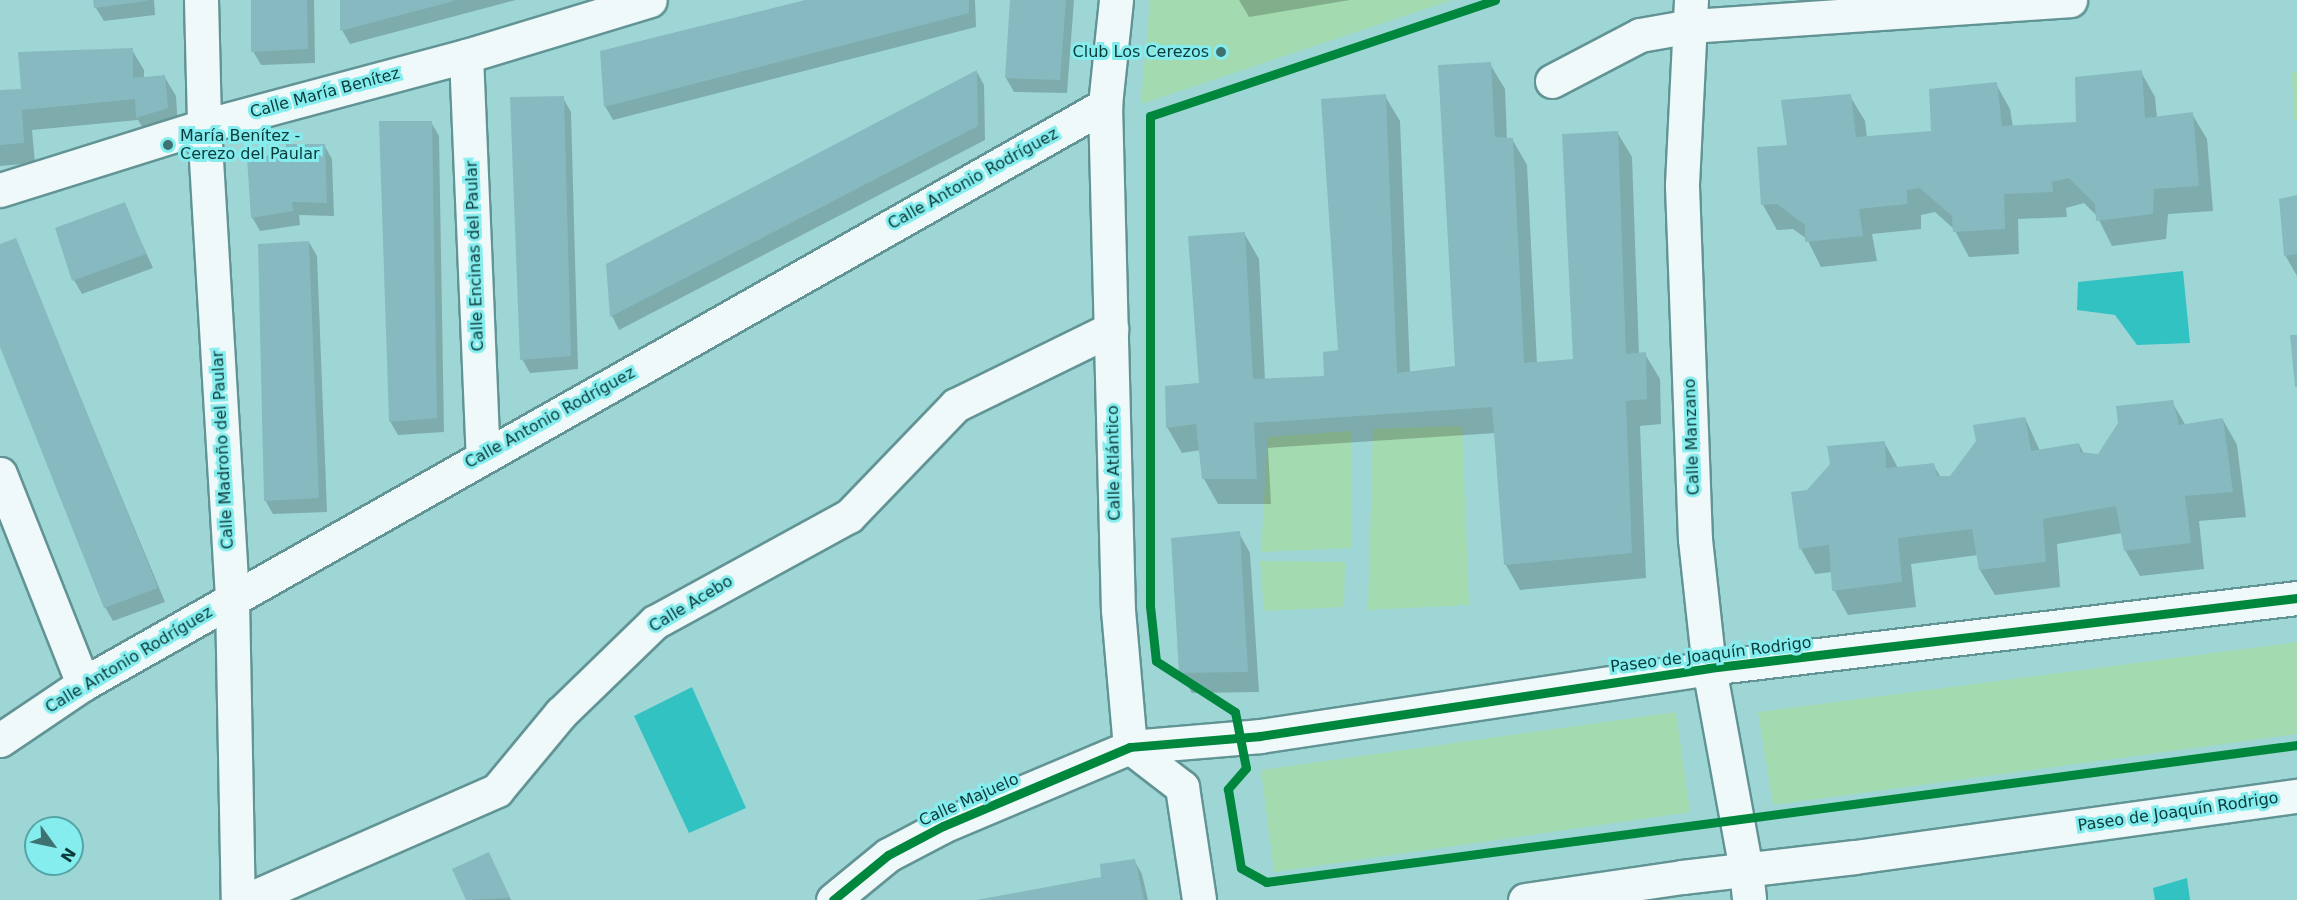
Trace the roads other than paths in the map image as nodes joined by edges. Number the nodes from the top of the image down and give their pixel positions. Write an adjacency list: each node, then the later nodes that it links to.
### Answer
1 (201, 0): 9 (street, Calle Madroño del Paular)
2 (650, 0): 6 (street, Calle María Benítez)
3 (1116, 0): 8 (street, Calle Atlántico)
4 (2070, 0): 5 (street)
5 (1691, 13): 7 (street); 16 (street, Calle Manzano)
6 (466, 56): 9 (street, Calle María Benítez); 12 (street, Calle Encinas del Paular)
7 (1552, 81)
8 (1105, 105): 11 (street, Calle Atlántico); 12 (street, Calle Antonio Rodríguez)
9 (204, 126): 10 (street, Calle María Benítez); 15 (street, Calle Madroño del Paular)
10 (0, 190)
11 (1111, 329): 19 (street, Calle Atlántico); 23 (street, Calle Acebo)
12 (483, 455): 15 (street, Calle Antonio Rodríguez)
13 (0, 474): 17 (street)
14 (2297, 598): 16 (street, Paseo de Joaquín Rodrigo)
15 (232, 599): 17 (street, Calle Antonio Rodríguez); 22 (street, Calle Madroño del Paular)
16 (1709, 668): 19 (street, Paseo de Joaquín Rodrigo); 21 (street, Calle Manzano)
17 (83, 684): 18 (street, Calle Antonio Rodríguez)
18 (0, 740)
19 (1130, 747): 24 (street, Calle Majuelo); 25 (street)
20 (2297, 796): 21 (street, Paseo de Joaquín Rodrigo)
21 (1748, 885): 26 (street, Paseo de Joaquín Rodrigo)
22 (238, 900)
23 (247, 900)
24 (833, 900)
25 (1199, 900)
26 (1525, 900)

